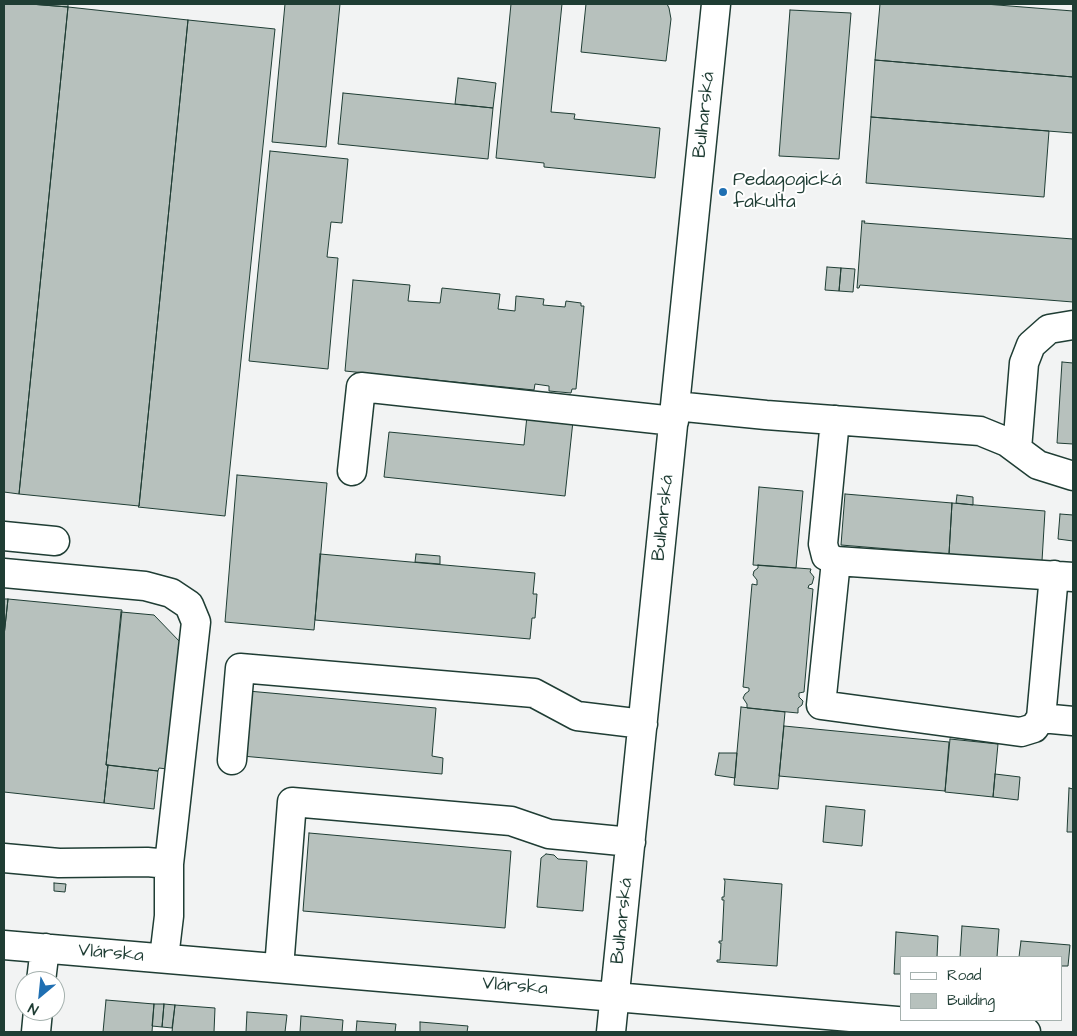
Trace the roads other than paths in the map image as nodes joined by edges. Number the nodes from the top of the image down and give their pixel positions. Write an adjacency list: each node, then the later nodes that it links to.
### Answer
1 (716, 4): 3 (street, Bulharská)
2 (1073, 325): 5 (street)
3 (674, 413): 4 (street); 6 (street); 15 (street, Bulharská)
4 (835, 420): 5 (street); 10 (street)
5 (1017, 449): 7 (street)
6 (352, 471)
7 (1073, 476)
8 (4, 536): 9 (street)
9 (55, 541)
10 (836, 561): 12 (street); 13 (street)
11 (4, 573): 19 (street)
12 (1064, 576): 13 (street)
13 (1042, 718): 14 (street)
14 (1073, 721)
15 (643, 724): 16 (street); 17 (street, Bulharská)
16 (232, 760)
17 (631, 842): 23 (street); 25 (street, Bulharská)
18 (4, 858): 19 (street)
19 (169, 864): 22 (street)
20 (4, 945): 21 (street, Vlárska)
21 (45, 948): 22 (street, Vlárska); 24 (street)
22 (164, 958): 23 (street, Vlárska)
23 (279, 968): 25 (street, Vlárska)
24 (42, 971)
25 (615, 996): 26 (street, Vlárska); 28 (street, Bulharská)
26 (900, 1021)
27 (900, 1021): 29 (street, Vlárska)
28 (612, 1032)
29 (1026, 1032)

